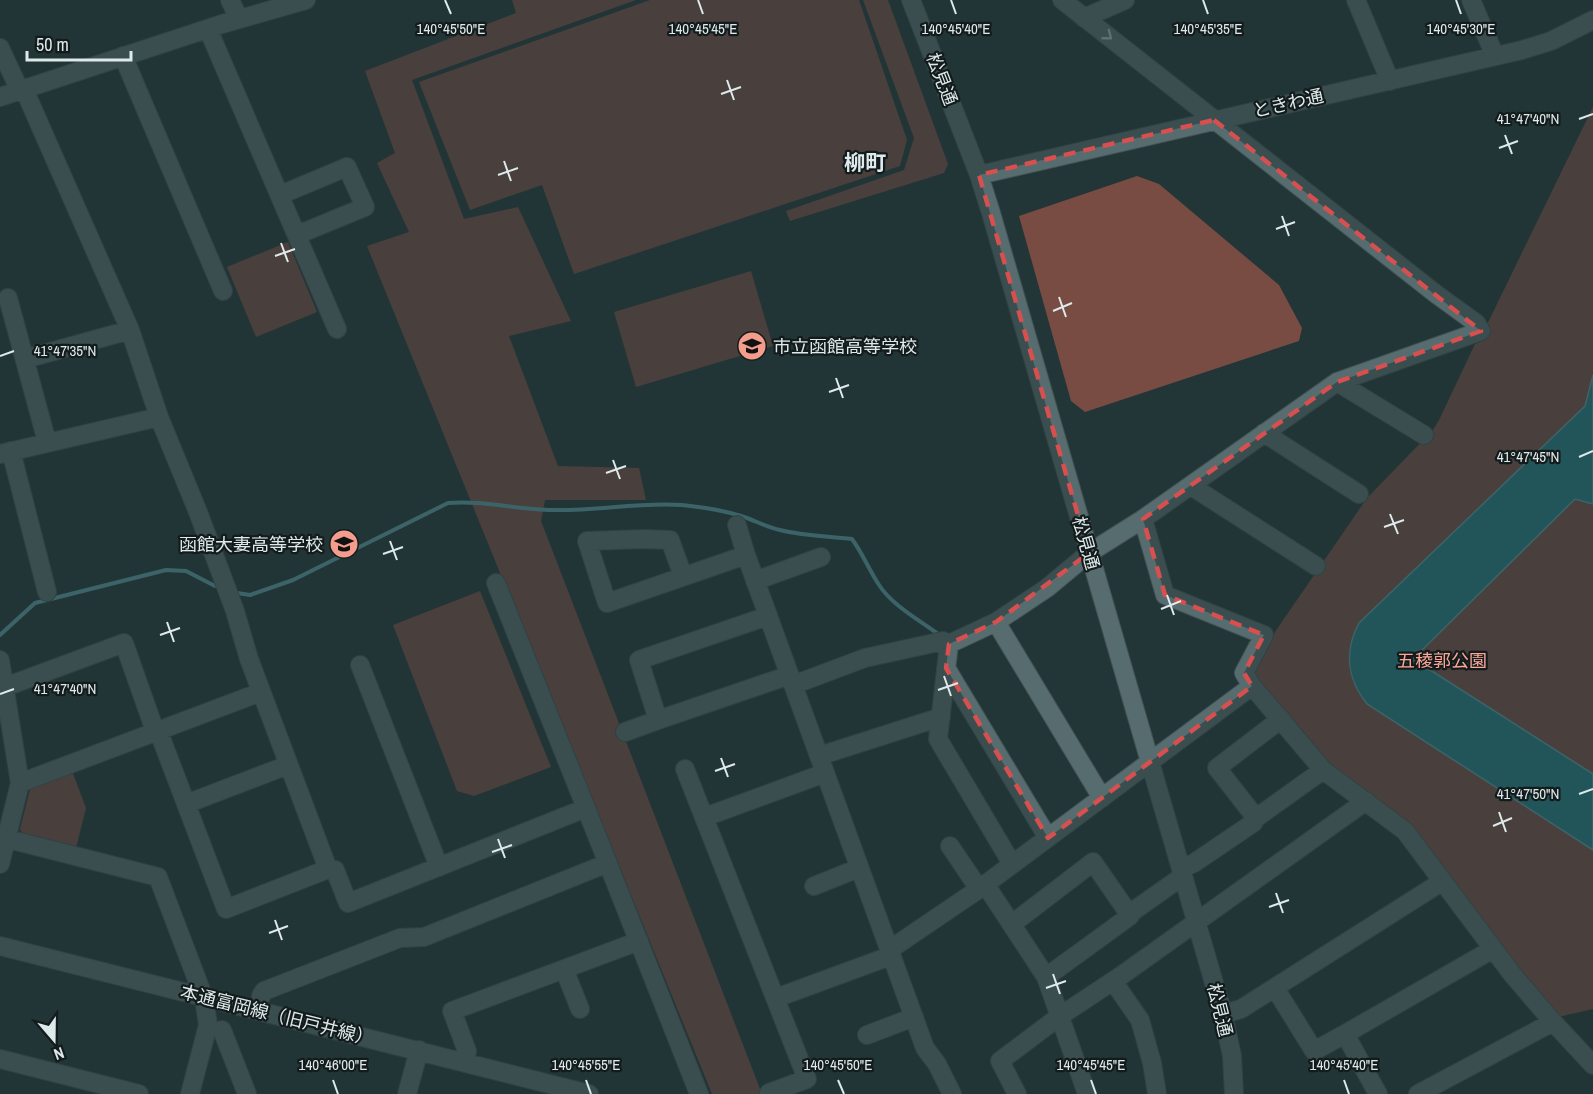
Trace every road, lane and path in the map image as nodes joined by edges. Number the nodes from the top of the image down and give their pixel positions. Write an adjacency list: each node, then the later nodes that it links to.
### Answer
1 (230, 0): 9 (street)
2 (911, 0): 19 (street, 松見通)
3 (1062, 0): 8 (street)
4 (1125, 0): 8 (street)
5 (1356, 0): 15 (street)
6 (1471, 0): 14 (street)
7 (300, 1): 9 (street)
8 (1084, 18): 18 (street, one-way to 18)
9 (239, 19): 11 (street)
10 (1593, 20): 14 (street, ときわ通)
11 (208, 28): 13 (street); 20 (street)
12 (0, 48): 16 (street)
13 (123, 56): 16 (street); 22 (street)
14 (1496, 56): 15 (street, ときわ通)
15 (1390, 81): 18 (street, ときわ通)
16 (22, 90): 17 (street); 25 (street)
17 (0, 97)
18 (1214, 120): 19 (street, ときわ通); 27 (street)
19 (979, 175): 37 (street, 松見通)
20 (280, 195): 21 (street); 21 (street)
21 (297, 235): 24 (street)
22 (223, 291)
23 (8, 298): 26 (street)
24 (337, 329)
25 (130, 330): 26 (street); 28 (street)
26 (25, 359): 31 (street)
27 (1337, 382): 29 (street); 30 (street)
28 (159, 417): 31 (street); 54 (street)
29 (1264, 433): 33 (street); 34 (street)
30 (1424, 435)
31 (47, 442): 32 (street)
32 (6, 452): 44 (street)
33 (1191, 486): 35 (street); 40 (street)
34 (1359, 494)
35 (1143, 519): 37 (street); 52 (street)
36 (737, 525): 38 (street)
37 (1089, 553): 46 (street); 60 (street, 松見通)
38 (746, 555): 41 (street); 42 (street)
39 (821, 557): 42 (street)
40 (1316, 566)
41 (683, 576): 41 (street)
42 (755, 581): 45 (street)
43 (496, 583): 69 (street)
44 (47, 592)
45 (768, 616): 51 (street); 57 (street)
46 (996, 622): 47 (street); 66 (street)
47 (949, 644): 50 (street); 51 (street)
48 (0, 660): 53 (street)
49 (360, 665): 78 (street)
50 (946, 668): 55 (street); 73 (street)
51 (792, 680): 57 (street); 61 (street)
52 (1252, 686): 56 (street); 60 (street)
53 (5, 687): 58 (street); 65 (street)
54 (261, 692): 58 (street); 62 (street)
55 (941, 717): 61 (street); 77 (street)
56 (1281, 719): 64 (street); 71 (street)
57 (658, 720): 59 (street)
58 (156, 731): 65 (street); 68 (street)
59 (625, 732)
60 (1149, 762): 66 (street); 81 (street, 松見通)
61 (822, 764): 70 (street); 79 (street)
62 (288, 765): 68 (street); 80 (street)
63 (685, 769): 70 (street)
64 (1323, 770): 67 (street); 71 (street)
65 (20, 783): 72 (street)
66 (1102, 798): 73 (street)
67 (1366, 801): 82 (street); 86 (street)
68 (186, 804): 80 (street)
69 (586, 808): 75 (street); 78 (street)
70 (705, 818): 98 (street)
71 (1256, 818): 81 (street)
72 (3, 838): 76 (street); 97 (street)
73 (1048, 838): 77 (street)
74 (950, 846): 84 (street)
75 (608, 863): 88 (street); 96 (street)
76 (0, 864)
77 (1012, 864): 84 (street)
78 (439, 867): 80 (street)
79 (859, 868): 83 (street); 91 (street)
80 (328, 869)
81 (1182, 873): 85 (street); 86 (street, 松見通)
82 (1443, 881): 90 (street); 95 (street)
83 (813, 885)
84 (982, 887): 87 (street); 91 (street)
85 (1129, 914): 87 (street); 93 (street)
86 (1196, 923): 94 (street); 100 (street, 松見通)
87 (1012, 924): 93 (street)
88 (639, 941): 92 (street); 117 (street)
89 (0, 946): 97 (street, 本通富岡線（旧戸井線）)
90 (1493, 949): 103 (street); 105 (street)
91 (891, 956): 98 (street); 102 (street)
92 (564, 969): 99 (street); 110 (street)
93 (1046, 977): 101 (street)
94 (1113, 981): 101 (street); 122 (street)
95 (1275, 988): 100 (street); 105 (street)
96 (261, 996)
97 (204, 998): 107 (street, 本通富岡線（旧戸井線）); 113 (street)
98 (776, 998): 118 (street)
99 (580, 1009)
100 (1223, 1014): 123 (street, 松見通)
101 (1060, 1016): 120 (street); 121 (street)
102 (914, 1017): 106 (street); 119 (street)
103 (1553, 1022): 108 (street); 125 (street)
104 (222, 1030): 114 (street)
105 (1345, 1034): 124 (street)
106 (867, 1035)
107 (419, 1050): 110 (street, 本通富岡線（旧戸井線）); 115 (street)
108 (1589, 1054)
109 (0, 1059): 111 (street)
110 (465, 1062): 116 (street, 本通富岡線（旧戸井線）)
111 (71, 1086): 112 (street)
112 (139, 1094)
113 (190, 1094)
114 (247, 1094)
115 (407, 1094)
116 (589, 1094)
117 (699, 1094)
118 (769, 1094)
119 (952, 1094)
120 (1017, 1094)
121 (1087, 1094)
122 (1157, 1094)
123 (1234, 1094)
124 (1378, 1094)
125 (1418, 1094)

